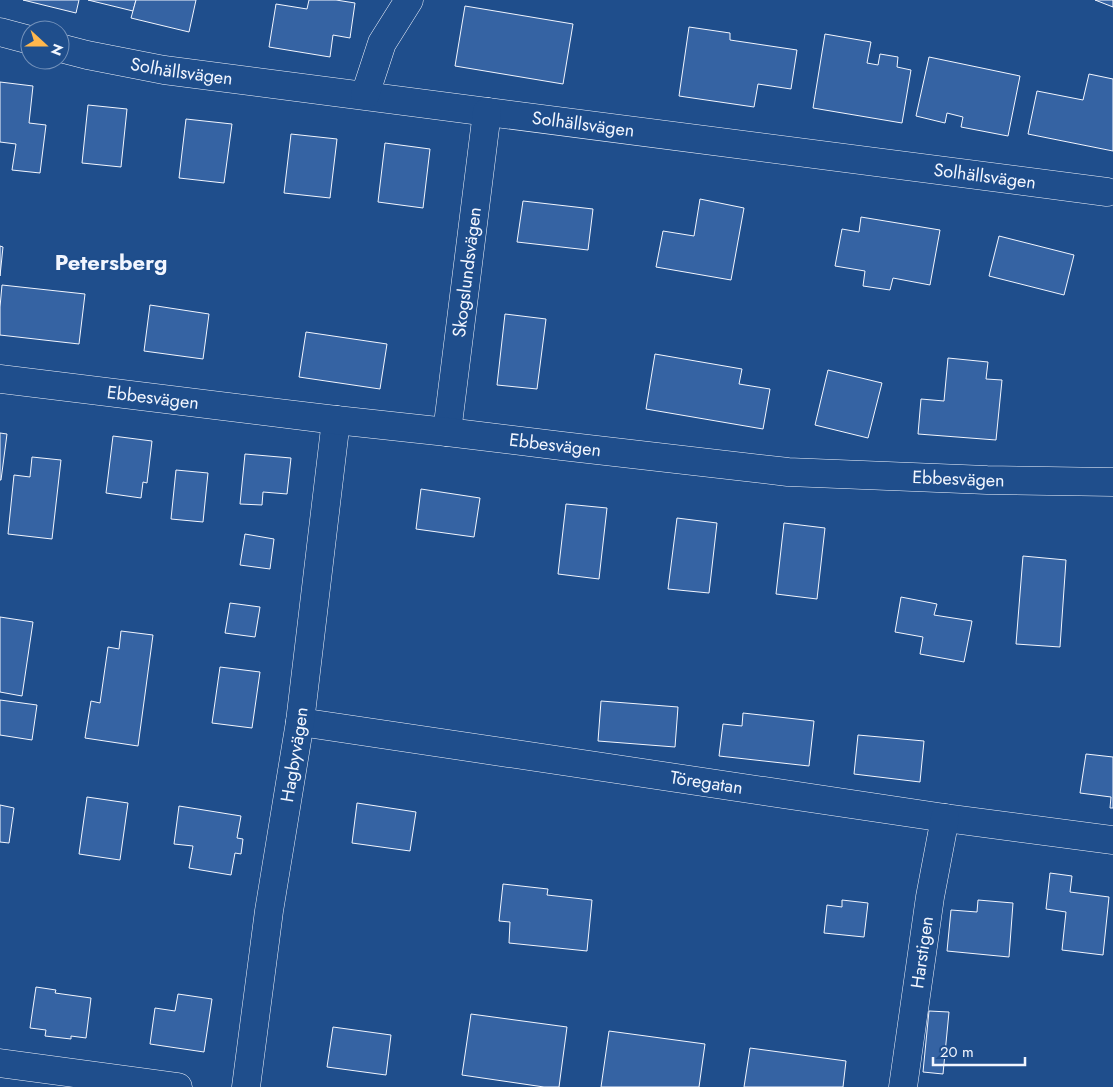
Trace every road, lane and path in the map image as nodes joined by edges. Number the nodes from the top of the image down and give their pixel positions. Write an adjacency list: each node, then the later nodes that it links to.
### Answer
1 (409, 0): 5 (street)
2 (0, 32): 3 (street)
3 (20, 37)
4 (70, 51): 5 (street, Solhällsvägen)
5 (365, 95): 6 (street, Solhällsvägen)
6 (487, 112): 7 (street, Solhällsvägen); 10 (street, Skogslundsvägen)
7 (1107, 192)
8 (0, 379): 9 (street, Ebbesvägen)
9 (336, 420): 10 (street, Ebbesvägen); 12 (street, Hagbyvägen)
10 (447, 432): 11 (street, Ebbesvägen)
11 (1113, 482)
12 (300, 722): 13 (street, Töregatan); 17 (street, Hagbyvägen)
13 (945, 818): 14 (street, Töregatan); 18 (street, Harstigen)
14 (1113, 840)
15 (0, 1064): 16 (street)
16 (178, 1087)
17 (246, 1087)
18 (902, 1087)

